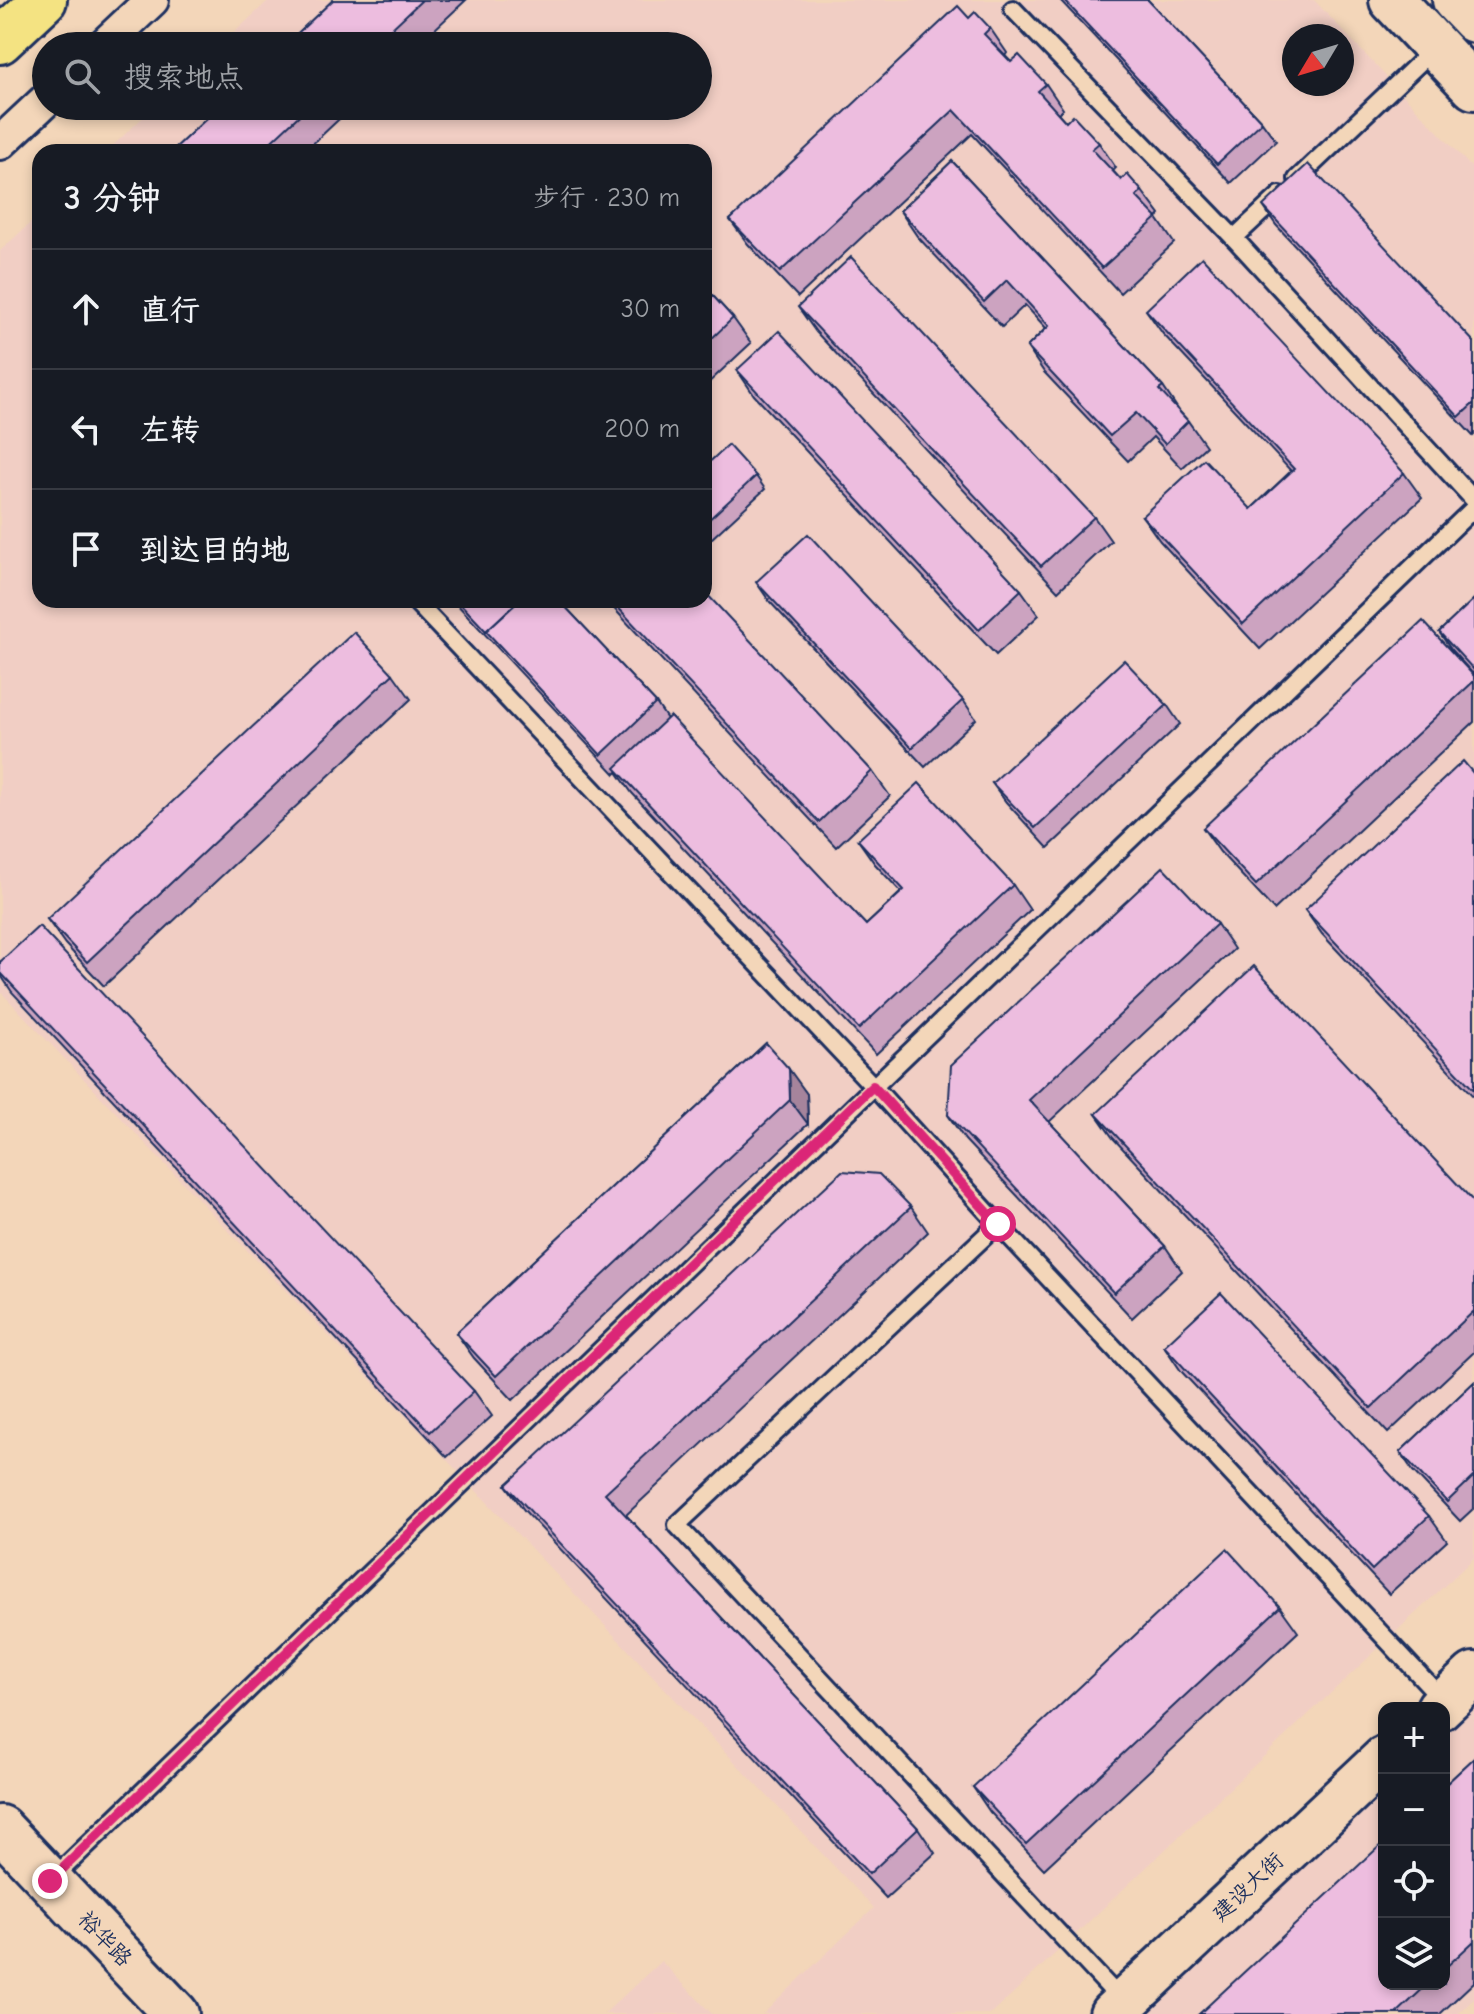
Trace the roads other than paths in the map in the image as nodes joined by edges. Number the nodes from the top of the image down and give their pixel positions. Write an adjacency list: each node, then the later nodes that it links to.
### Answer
1 (44, 0): 8 (main road)
2 (152, 0): 7 (street)
3 (1392, 0): 9 (street)
4 (1455, 0): 6 (street)
5 (1013, 9): 13 (lane)
6 (1474, 20)
7 (118, 32)
8 (0, 41)
9 (1437, 46): 10 (street); 13 (lane)
10 (1474, 87)
11 (32, 113): 12 (street)
12 (0, 143)
13 (1234, 238): 14 (lane)
14 (1474, 500)
15 (1474, 508): 17 (lane)
16 (422, 608): 17 (lane)
17 (873, 1086): 18 (lane); 22 (lane)
18 (998, 1224): 19 (lane); 23 (lane)
19 (1452, 1695)
20 (1378, 1765): 23 (street, 建设大街)
21 (0, 1828): 22 (street, 裕华路)
22 (50, 1881): 24 (street, 裕华路)
23 (1118, 2008)
24 (176, 2014)

